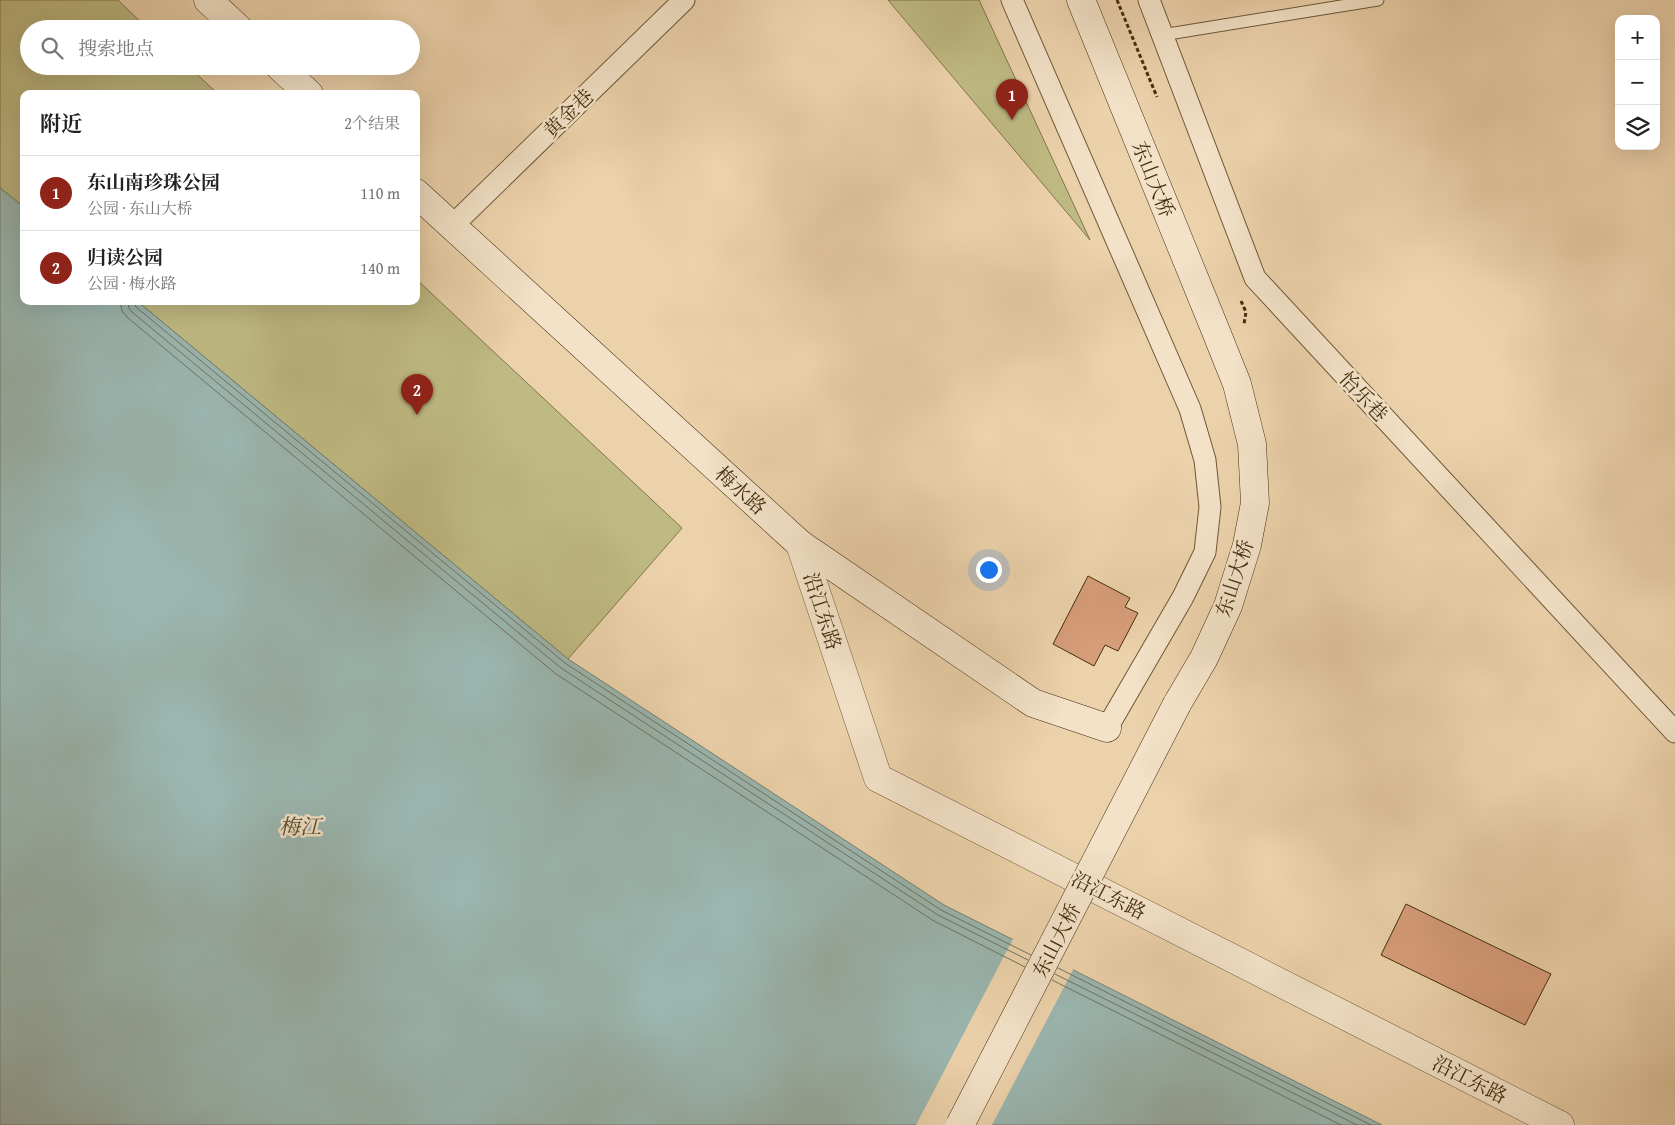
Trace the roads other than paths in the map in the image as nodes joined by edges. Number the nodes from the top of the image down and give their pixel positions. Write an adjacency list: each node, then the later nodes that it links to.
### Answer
1 (208, 0): 7 (main road)
2 (684, 0): 12 (street, 黄金巷)
3 (1012, 0): 14 (street)
4 (1081, 0): 16 (main road, 东山大桥, bridge)
5 (1149, 0): 8 (street, 怡乐巷)
6 (1378, 0): 8 (lane)
7 (229, 20)
8 (1162, 35): 15 (street, 怡乐巷)
9 (289, 75): 10 (main road)
10 (305, 90)
11 (420, 197): 12 (main road, 梅水路)
12 (452, 226): 13 (main road, 梅水路)
13 (800, 544): 14 (main road, 梅水路); 17 (main road, 沿江东路)
14 (1106, 728)
15 (1675, 732)
16 (960, 1125)
17 (1560, 1125)

